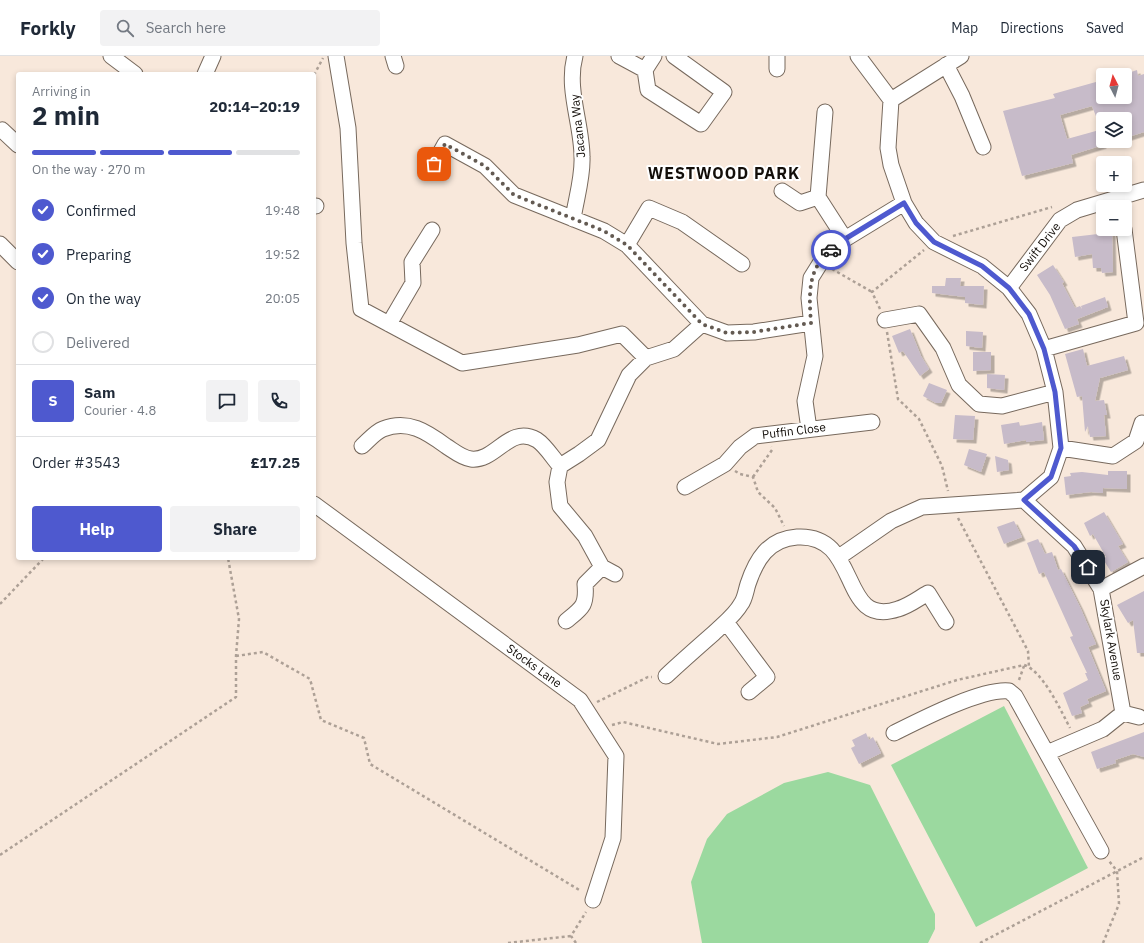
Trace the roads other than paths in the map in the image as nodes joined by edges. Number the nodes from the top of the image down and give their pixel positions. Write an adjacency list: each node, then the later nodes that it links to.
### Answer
1 (111, 56): 12 (street)
2 (213, 56): 13 (street)
3 (336, 56): 35 (street)
4 (575, 56): 24 (street, Jacana Way)
5 (619, 56): 11 (street)
6 (654, 56): 11 (street)
7 (674, 56): 11 (street)
8 (858, 56): 14 (street)
9 (961, 56): 10 (street)
10 (946, 65): 14 (street); 18 (street)
11 (645, 70)
12 (132, 72)
13 (205, 72)
14 (891, 100): 23 (street)
15 (825, 112): 22 (street)
16 (3, 126): 17 (street)
17 (16, 142)
18 (983, 146)
19 (434, 164): 24 (street)
20 (1144, 190): 32 (street, Swift Drive)
21 (782, 191): 22 (street)
22 (818, 197): 27 (street)
23 (904, 203): 27 (street); 32 (street)
24 (573, 219): 29 (street)
25 (432, 230): 35 (street)
26 (1125, 236): 37 (street)
27 (845, 239): 34 (street)
28 (0, 244): 30 (street)
29 (627, 245): 31 (street); 36 (street)
30 (16, 260)
31 (742, 264)
32 (1009, 288): 38 (street)
33 (885, 320): 40 (street)
34 (811, 323): 36 (street); 43 (street)
35 (389, 324): 39 (street)
36 (702, 324): 39 (street)
37 (1140, 324): 38 (street)
38 (1044, 349): 40 (street)
39 (646, 358): 47 (street)
40 (1055, 392): 46 (street)
41 (872, 422): 43 (street, Puffin Close)
42 (1142, 424): 44 (street)
43 (809, 429): 48 (street, Puffin Close)
44 (1140, 442): 46 (street)
45 (362, 446): 47 (street)
46 (1061, 448): 49 (street)
47 (560, 466): 54 (street)
48 (685, 487)
49 (1024, 500): 51 (street); 53 (street, Skylark Avenue)
50 (316, 505): 64 (street, Stocks Lane)
51 (839, 557): 55 (street); 56 (street)
52 (1144, 566): 53 (street)
53 (1102, 589): 59 (street, Skylark Avenue)
54 (566, 621)
55 (726, 622): 57 (street); 58 (street)
56 (946, 622)
57 (666, 676)
58 (749, 692)
59 (1124, 713): 60 (street); 62 (street)
60 (1139, 717)
61 (894, 733): 62 (street)
62 (1047, 753): 63 (street)
63 (1100, 851)
64 (593, 900)

